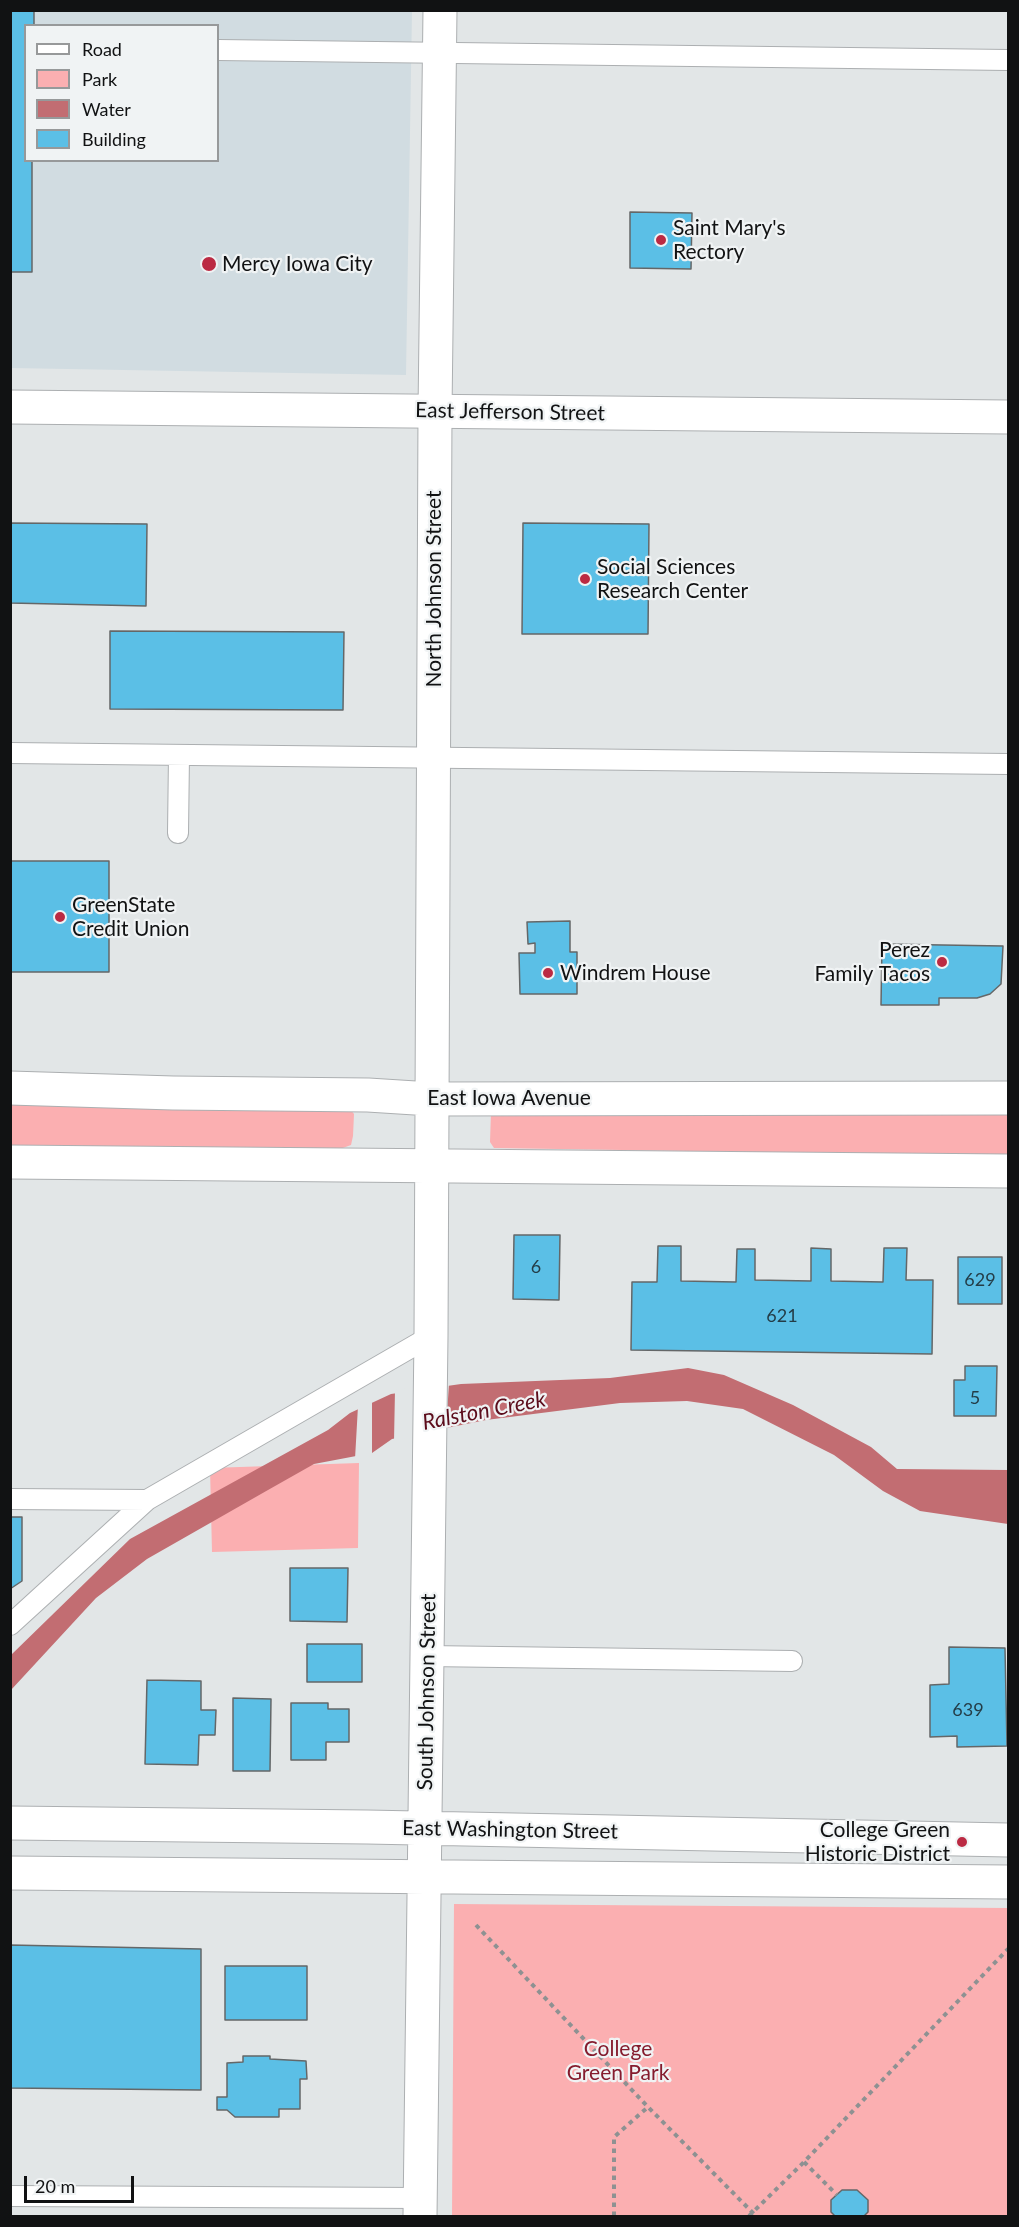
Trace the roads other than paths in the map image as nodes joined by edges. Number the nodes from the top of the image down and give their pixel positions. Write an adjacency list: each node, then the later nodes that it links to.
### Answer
1 (440, 10): 3 (street, North Johnson Street)
2 (219, 50): 3 (lane)
3 (439, 53): 4 (lane); 6 (street, North Johnson Street)
4 (1008, 60)
5 (10, 407): 6 (street, East Jefferson Street)
6 (435, 411): 7 (street, East Jefferson Street); 10 (street, North Johnson Street)
7 (1008, 417)
8 (10, 753): 9 (lane)
9 (179, 755): 10 (lane); 12 (lane)
10 (434, 758): 11 (lane); 15 (street, North Johnson Street)
11 (1008, 764)
12 (178, 833)
13 (10, 1088): 15 (street, East Iowa Avenue)
14 (1008, 1098): 15 (street, East Iowa Avenue)
15 (431, 1099): 17 (street, North Johnson Street)
16 (10, 1162): 17 (street)
17 (432, 1167): 18 (street); 19 (street, South Johnson Street)
18 (1008, 1171)
19 (431, 1336): 21 (lane); 23 (street, South Johnson Street)
20 (10, 1499): 21 (lane)
21 (147, 1500): 22 (lane)
22 (10, 1625)
23 (427, 1656): 24 (lane); 26 (street, South Johnson Street)
24 (792, 1661)
25 (10, 1823): 26 (street, East Washington Street)
26 (425, 1829): 27 (street, East Washington Street); 29 (street, South Johnson Street)
27 (1008, 1840)
28 (10, 1873): 29 (street)
29 (425, 1877): 30 (street); 32 (street, South Johnson Street)
30 (1008, 1882)
31 (10, 2196): 32 (lane)
32 (420, 2207)

